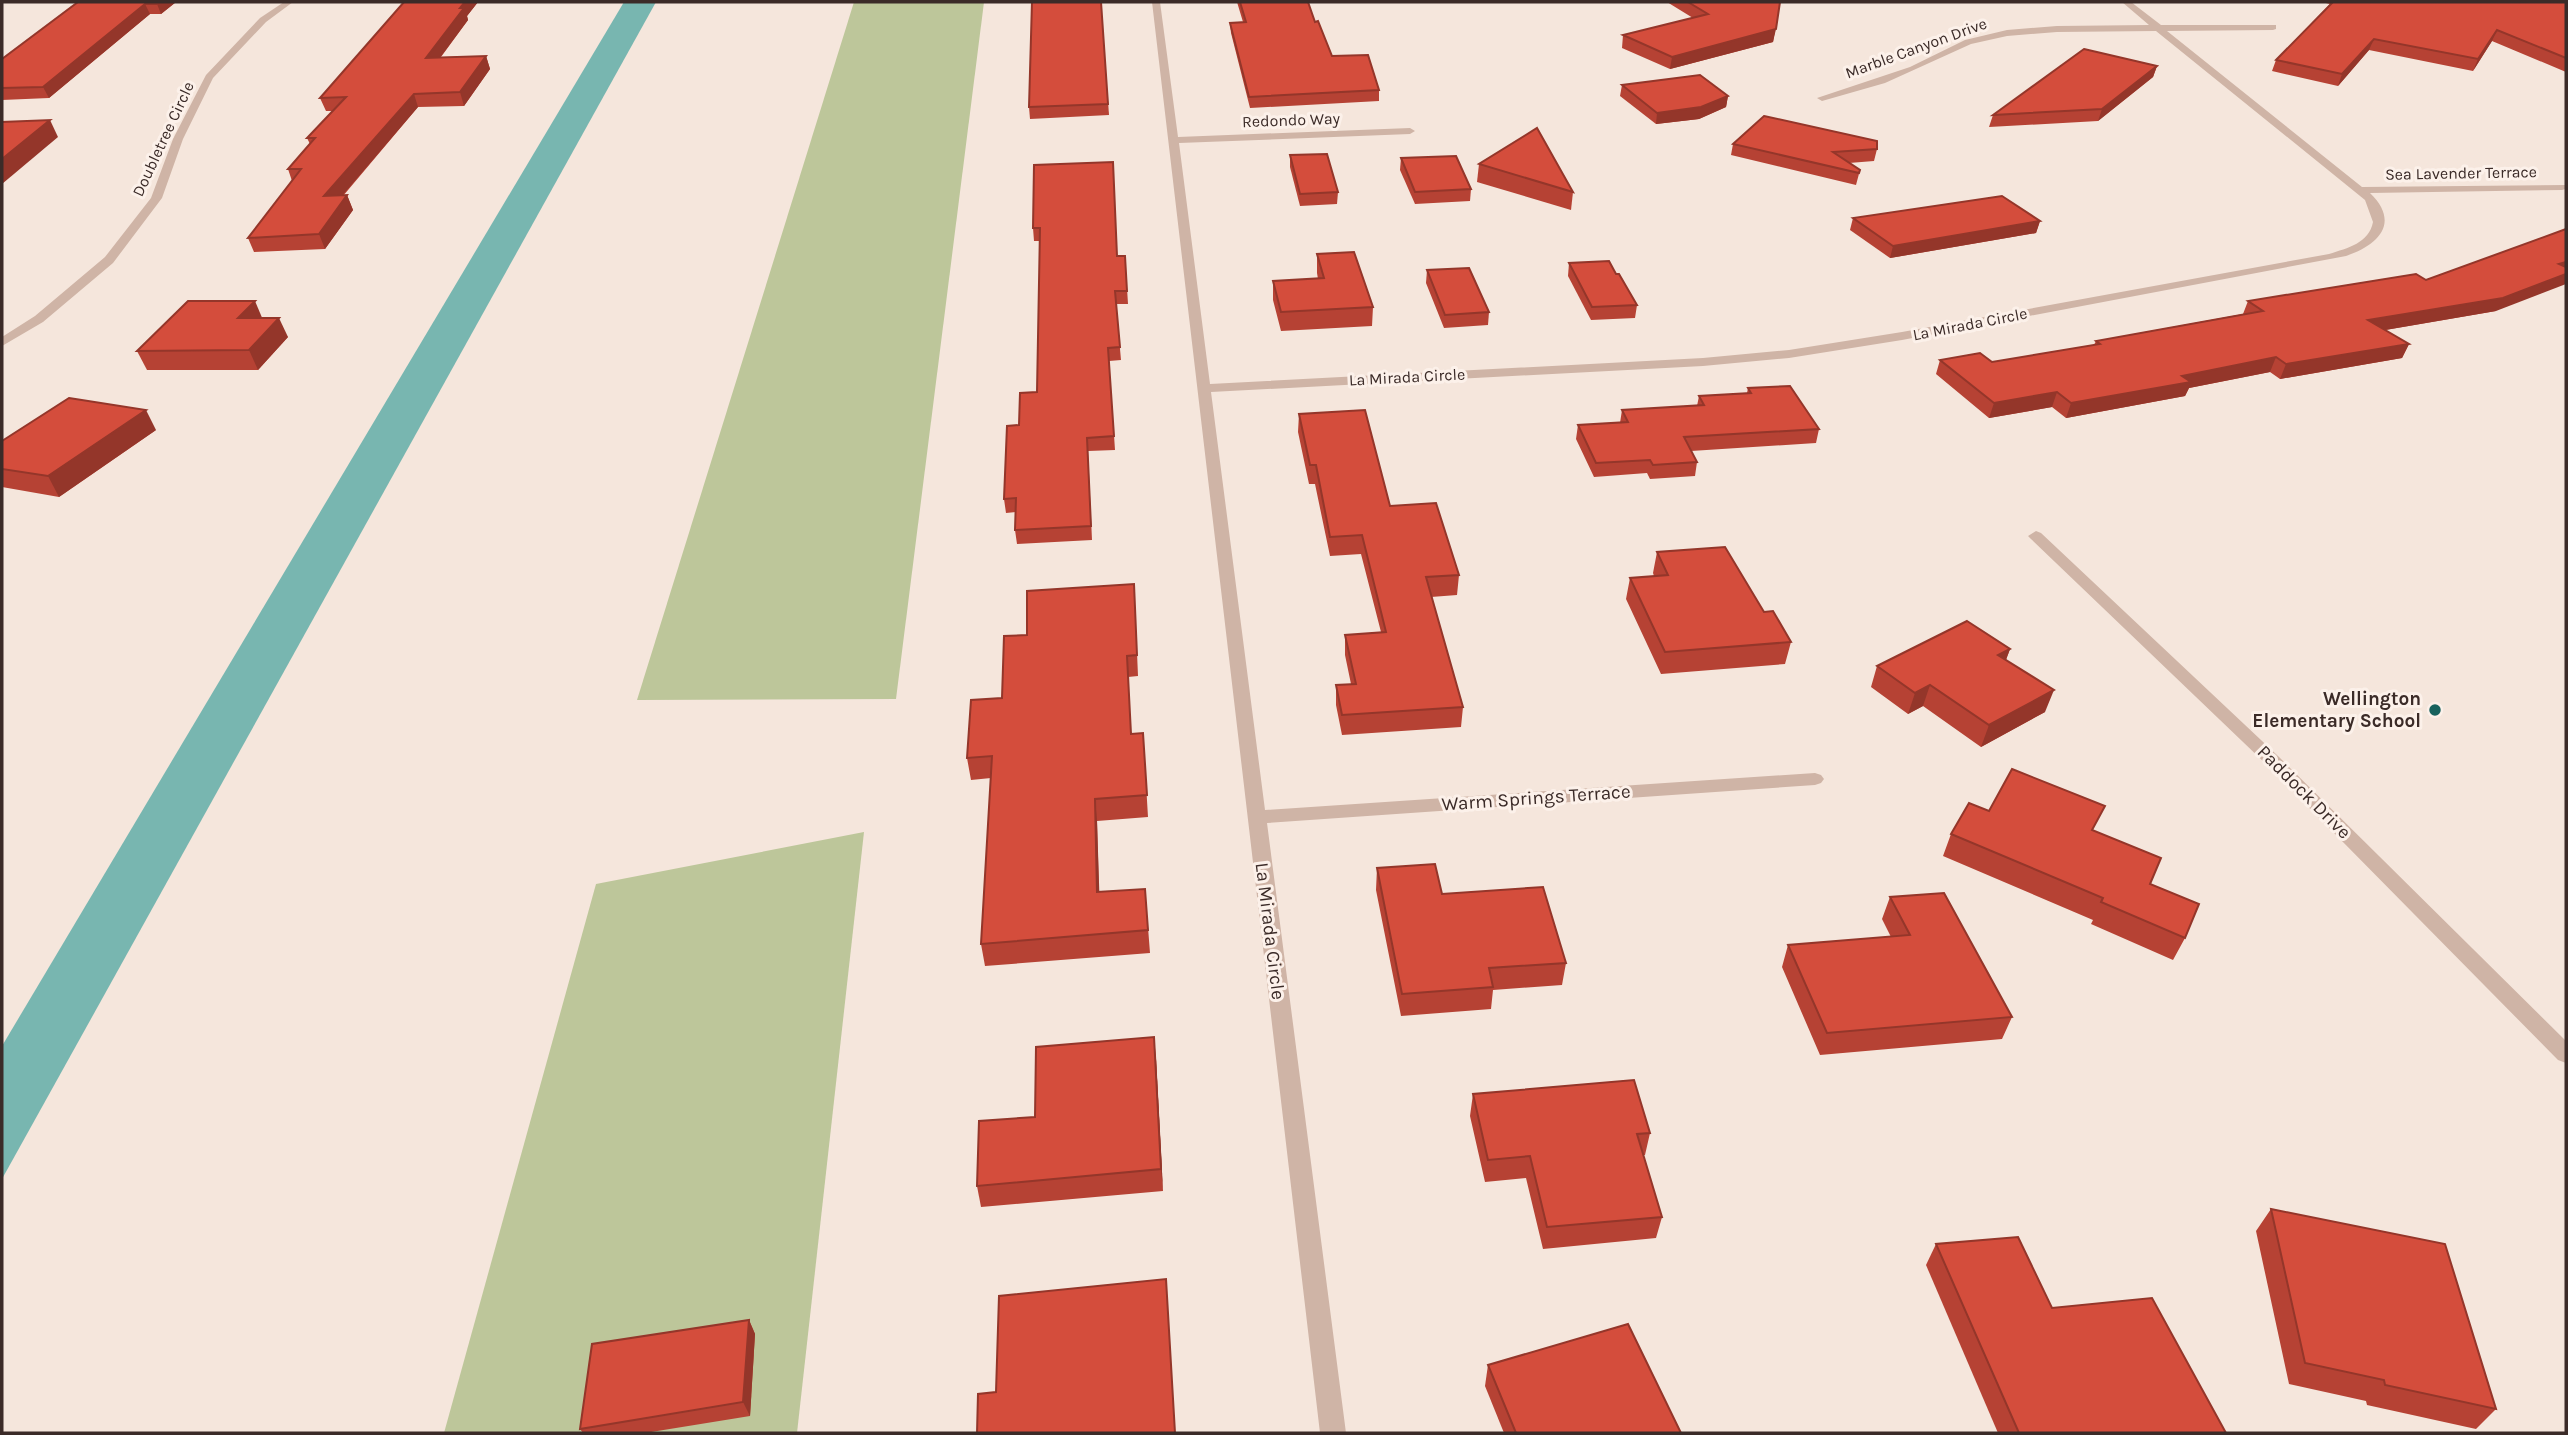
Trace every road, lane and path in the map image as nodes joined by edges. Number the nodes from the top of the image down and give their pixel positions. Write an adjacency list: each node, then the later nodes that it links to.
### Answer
1 (289, 2): 11 (street, Doubletree Circle)
2 (1156, 2): 8 (street, La Mirada Circle)
3 (2126, 2): 5 (street, La Mirada Circle)
4 (2273, 27): 5 (street, Marble Canyon Drive)
5 (2158, 28): 6 (street, Marble Canyon Drive); 10 (street, La Mirada Circle)
6 (1822, 98)
7 (1410, 131): 8 (street, Redondo Way)
8 (1173, 140): 12 (street, La Mirada Circle)
9 (2562, 187): 10 (street, Sea Lavender Terrace)
10 (2360, 190): 12 (street, La Mirada Circle)
11 (2, 342)
12 (1203, 387): 15 (street, La Mirada Circle)
13 (2036, 536): 16 (street, Paddock Drive)
14 (1815, 779): 15 (street, Warm Springs Terrace)
15 (1256, 817): 17 (street, La Mirada Circle)
16 (2566, 1054)
17 (1333, 1433)

